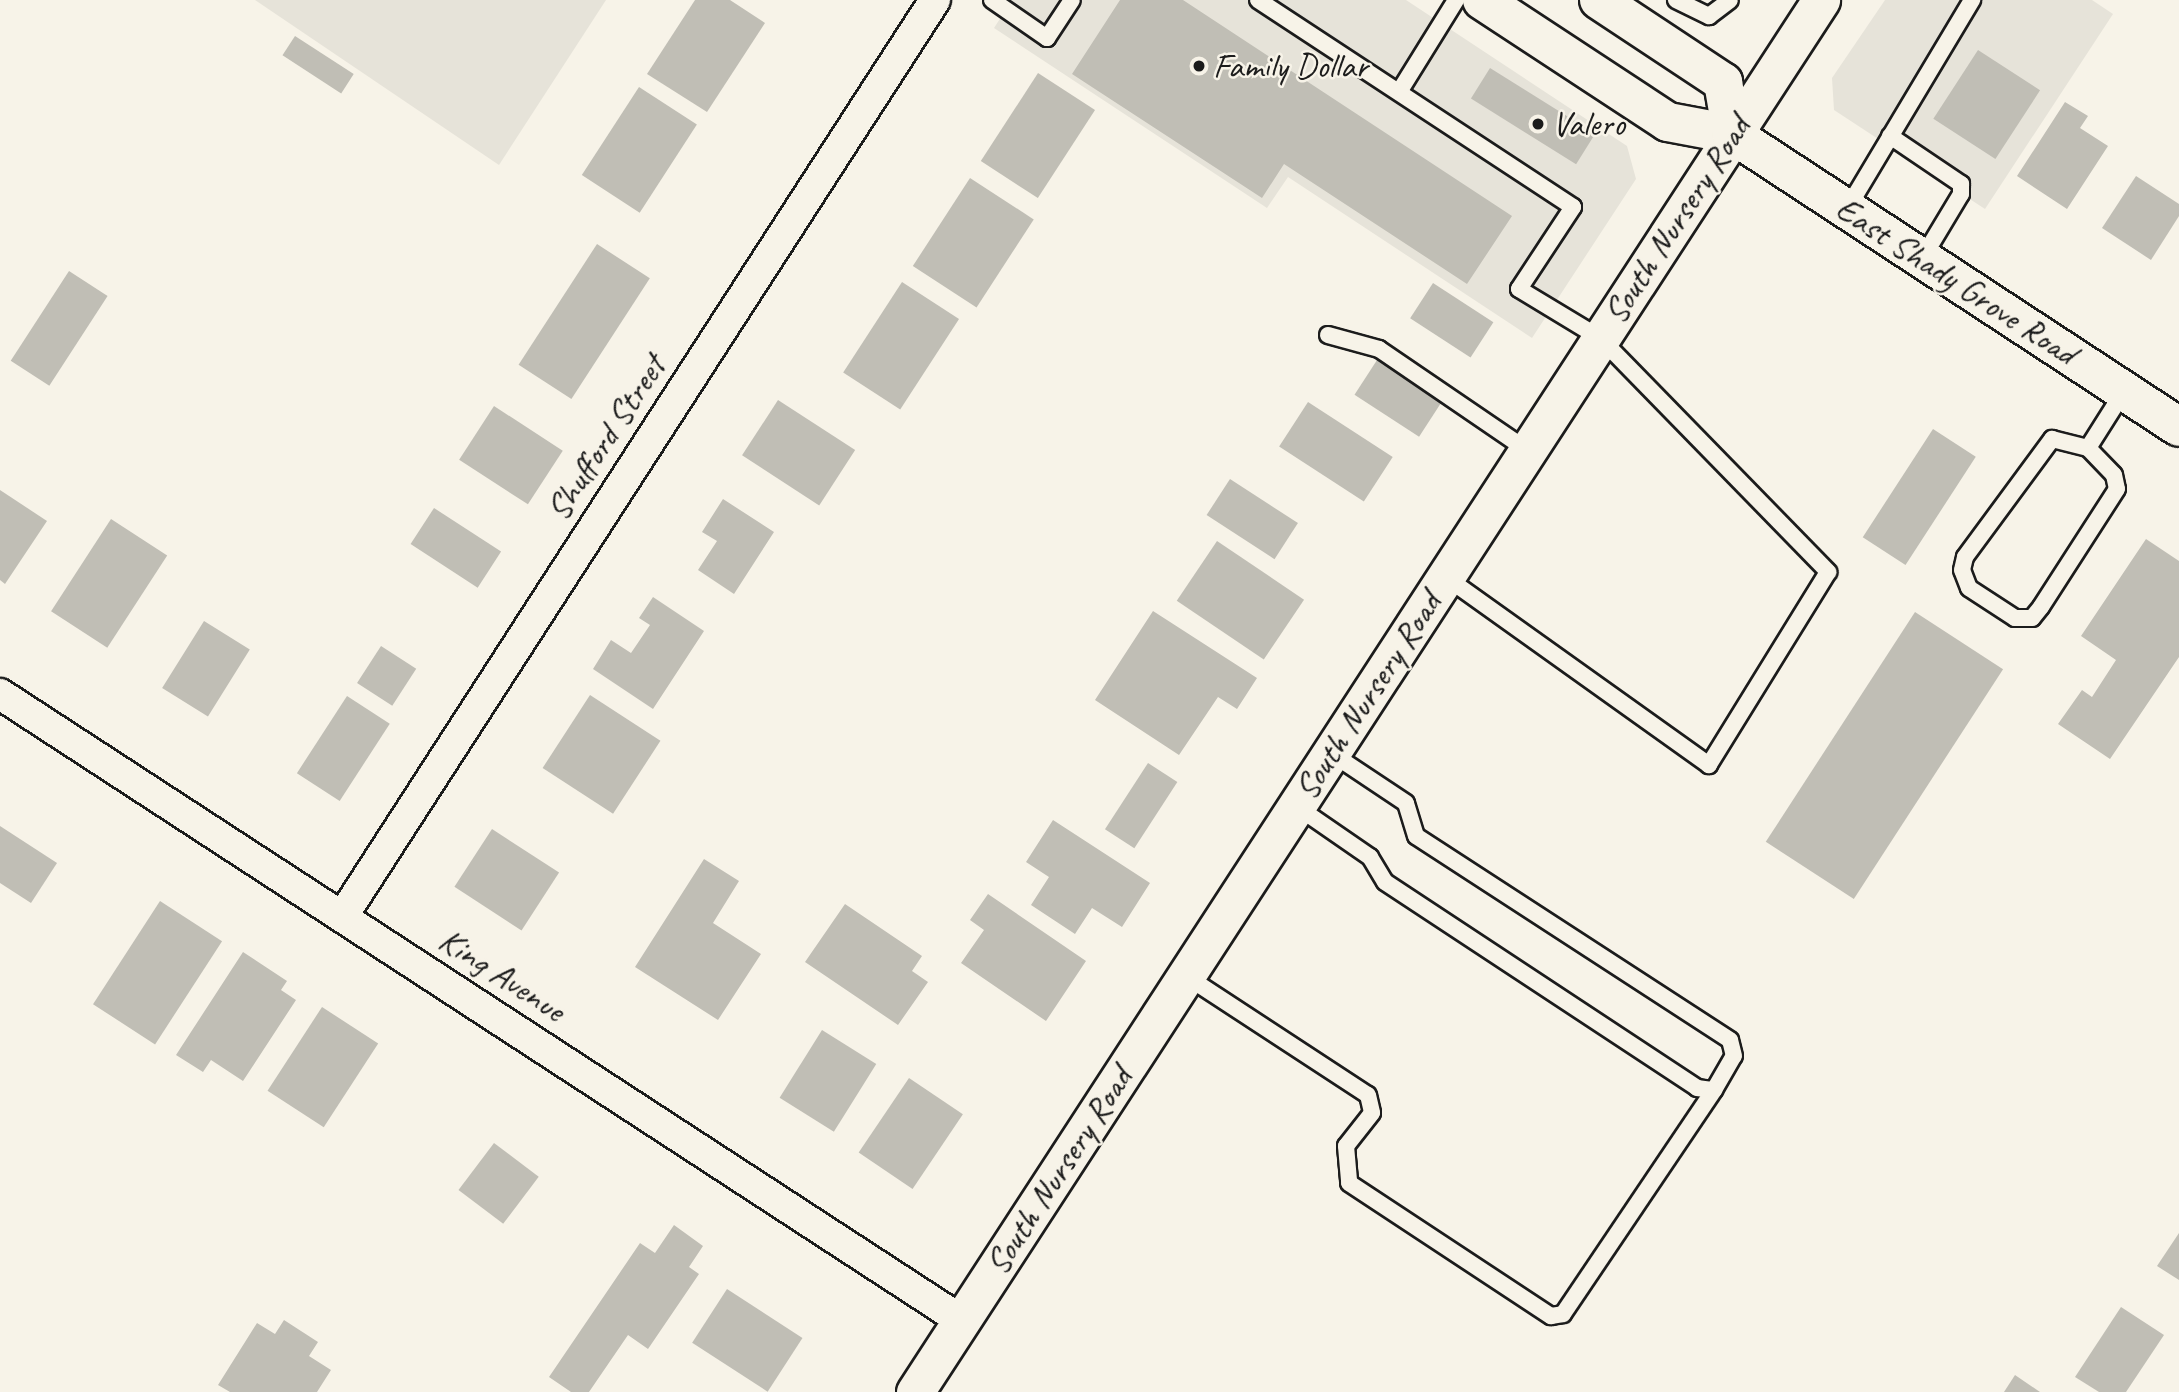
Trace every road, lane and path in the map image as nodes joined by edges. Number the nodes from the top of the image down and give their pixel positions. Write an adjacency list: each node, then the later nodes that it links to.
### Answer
1 (936, 0): 27 (street, Shufford Street)
2 (992, 0): 3 (lane)
3 (1073, 0)
4 (1258, 0): 12 (lane)
5 (1455, 0): 12 (lane)
6 (1482, 0): 13 (main road, East Shady Grove Road)
7 (1599, 0): 13 (main road)
8 (1676, 0): 9 (lane)
9 (1730, 0)
10 (1820, 0): 13 (street, South Nursery Road)
11 (1972, 0): 14 (lane)
12 (1399, 92): 18 (lane)
13 (1732, 134): 15 (main road, East Shady Grove Road); 18 (street, South Nursery Road)
14 (1890, 136): 15 (lane); 16 (lane)
15 (1847, 209): 16 (main road, East Shady Grove Road)
16 (1922, 259): 19 (main road, East Shady Grove Road)
17 (1328, 335): 22 (lane)
18 (1600, 338): 22 (street, South Nursery Road); 23 (lane)
19 (2124, 391): 20 (main road, East Shady Grove Road); 21 (lane)
20 (2179, 427)
21 (2088, 448): 21 (lane)
22 (1527, 450): 23 (street, South Nursery Road)
23 (1445, 577): 25 (street, South Nursery Road)
24 (0, 694): 27 (street, King Avenue)
25 (1331, 753): 26 (street, South Nursery Road); 29 (lane)
26 (1296, 806): 28 (street, South Nursery Road); 29 (lane)
27 (342, 918): 30 (street, King Avenue)
28 (1186, 976): 29 (lane); 30 (street, South Nursery Road)
29 (1714, 1090)
30 (962, 1321): 31 (street, South Nursery Road)
31 (915, 1392)

